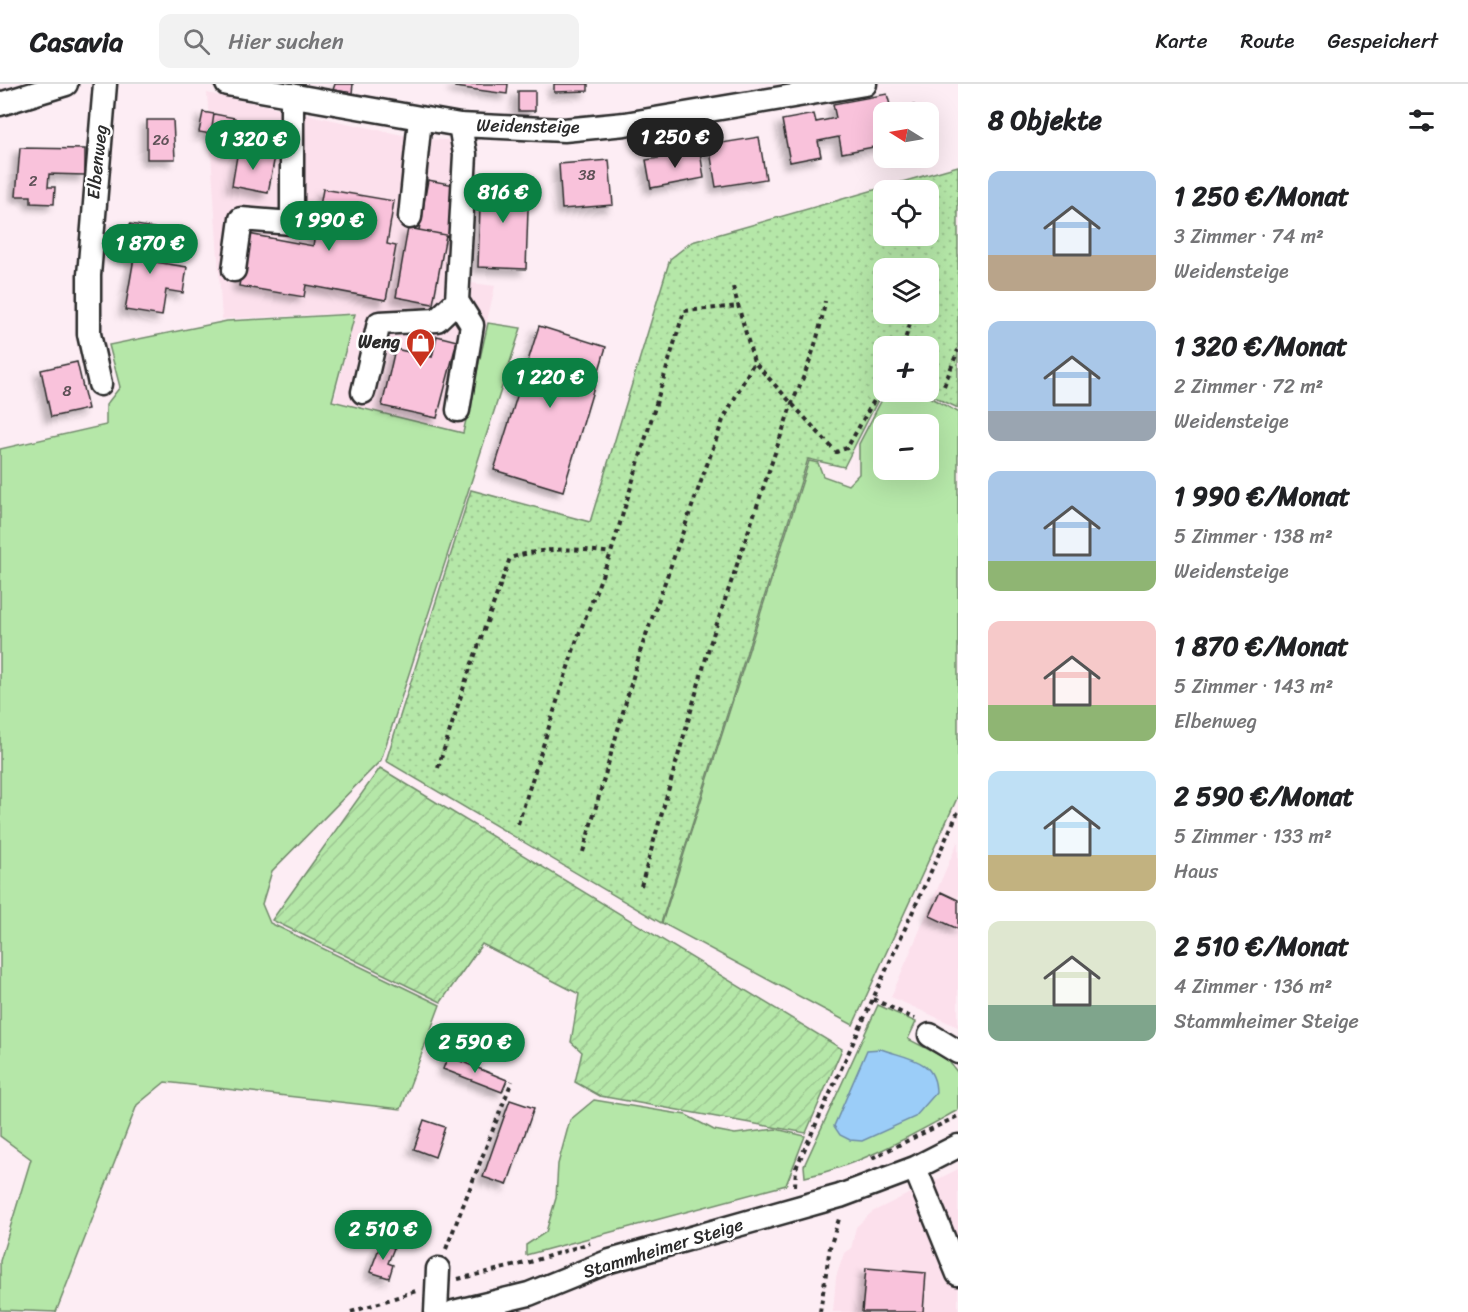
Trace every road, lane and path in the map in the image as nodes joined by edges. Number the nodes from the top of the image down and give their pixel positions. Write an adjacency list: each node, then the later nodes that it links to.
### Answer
1 (66, 84): 7 (street)
2 (105, 84): 18 (street, Elbenweg)
3 (235, 84): 6 (street, Weidensteige)
4 (865, 84): 5 (street, Weidensteige)
5 (840, 86): 9 (street, Weidensteige)
6 (292, 95): 8 (street, Weidensteige); 11 (street)
7 (0, 104)
8 (420, 119): 9 (street, Weidensteige); 10 (street)
9 (460, 124): 13 (street)
10 (410, 217)
11 (234, 270)
12 (733, 287): 15 (path)
13 (457, 301): 20 (street); 23 (street)
14 (825, 301): 22 (path)
15 (739, 306): 17 (path); 24 (path)
16 (958, 350): 19 (path)
17 (754, 362): 22 (path); 28 (path)
18 (99, 384)
19 (944, 386)
20 (363, 392)
21 (873, 402): 22 (path)
22 (792, 403): 29 (path)
23 (458, 410)
24 (611, 553): 25 (path); 27 (path)
25 (438, 768)
26 (958, 812): 30 (path)
27 (518, 824)
28 (583, 852)
29 (641, 886)
30 (873, 999): 31 (path); 39 (path)
31 (930, 1035): 32 (street)
32 (958, 1052)
33 (512, 1081): 44 (path)
34 (958, 1116): 36 (path)
35 (958, 1146): 37 (street, Stammheimer Steige)
36 (862, 1163)
37 (915, 1168): 43 (street); 47 (street, Stammheimer Steige)
38 (806, 1183): 39 (path)
39 (795, 1186): 40 (path)
40 (784, 1190)
41 (593, 1242): 44 (path)
42 (830, 1247): 48 (path)
43 (958, 1274)
44 (438, 1277): 45 (path); 46 (street)
45 (351, 1312)
46 (436, 1312)
47 (454, 1312)
48 (820, 1312)

